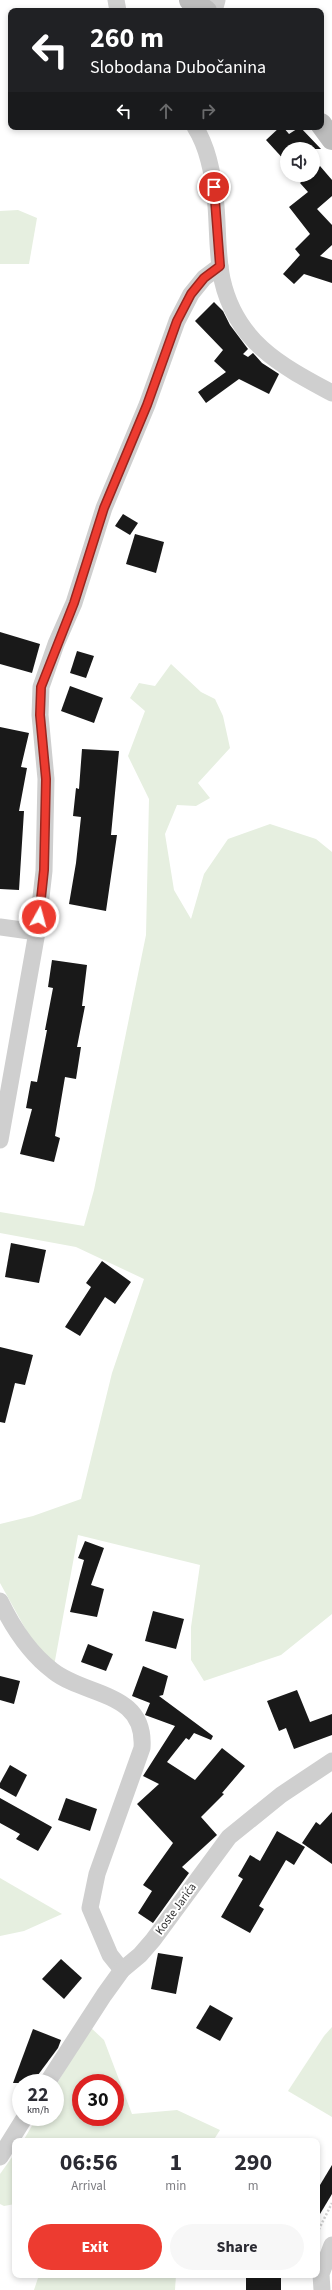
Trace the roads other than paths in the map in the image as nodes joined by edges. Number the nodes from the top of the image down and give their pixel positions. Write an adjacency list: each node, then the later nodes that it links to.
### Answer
1 (190, 0): 2 (street)
2 (202, 8)
3 (324, 128): 5 (street)
4 (196, 130): 6 (street)
5 (332, 139)
6 (220, 266): 7 (street); 9 (street)
7 (332, 393)
8 (0, 927): 9 (street)
9 (37, 932): 10 (street)
10 (0, 1140)
11 (0, 1601): 13 (street)
12 (332, 1761): 13 (street, Koste Jarića)
13 (122, 1970): 14 (street, Koste Jarića)
14 (53, 2074)
15 (19, 2126): 16 (street)
16 (0, 2157)
17 (332, 2245): 18 (street)
18 (322, 2290)

